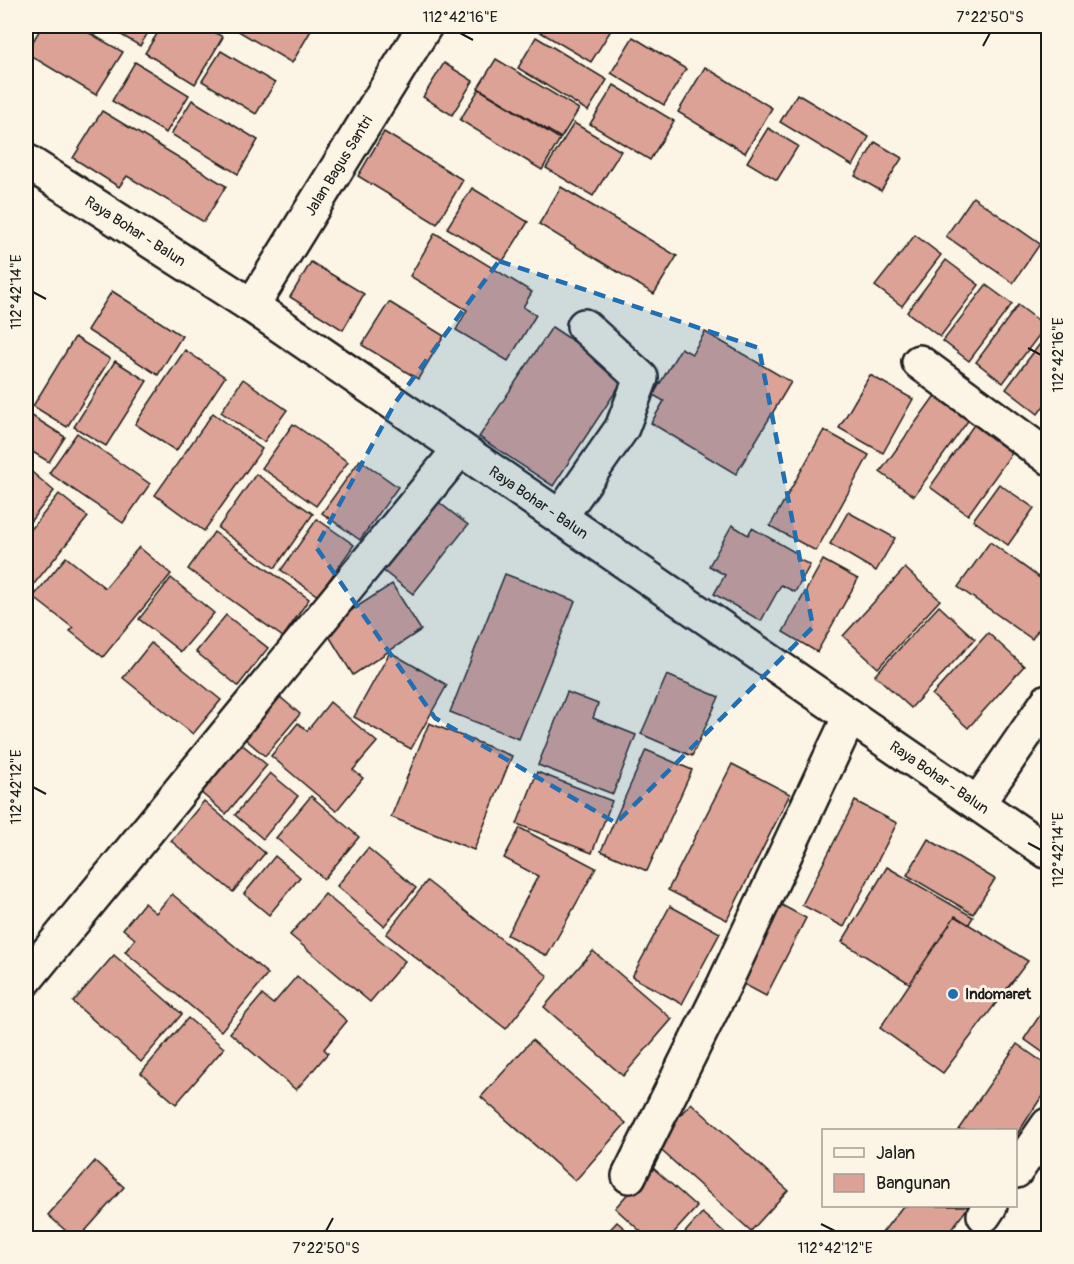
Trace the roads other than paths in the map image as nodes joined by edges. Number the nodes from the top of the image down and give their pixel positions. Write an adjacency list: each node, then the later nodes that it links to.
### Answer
1 (425, 26): 3 (street, Jalan Bagus Santri)
2 (26, 161): 3 (street, Raya Bohar - Balun)
3 (252, 306): 6 (street, Raya Bohar - Balun)
4 (584, 326): 8 (street)
5 (919, 362): 7 (street)
6 (460, 449): 8 (street, Raya Bohar - Balun); 13 (street)
7 (1048, 458)
8 (560, 517): 10 (street, Raya Bohar - Balun)
9 (1048, 701): 11 (street)
10 (850, 716): 11 (street, Raya Bohar - Balun); 16 (street)
11 (978, 804): 12 (street, Raya Bohar - Balun)
12 (1048, 852)
13 (26, 979)
14 (1048, 1125): 15 (street)
15 (1017, 1170)
16 (629, 1176)

